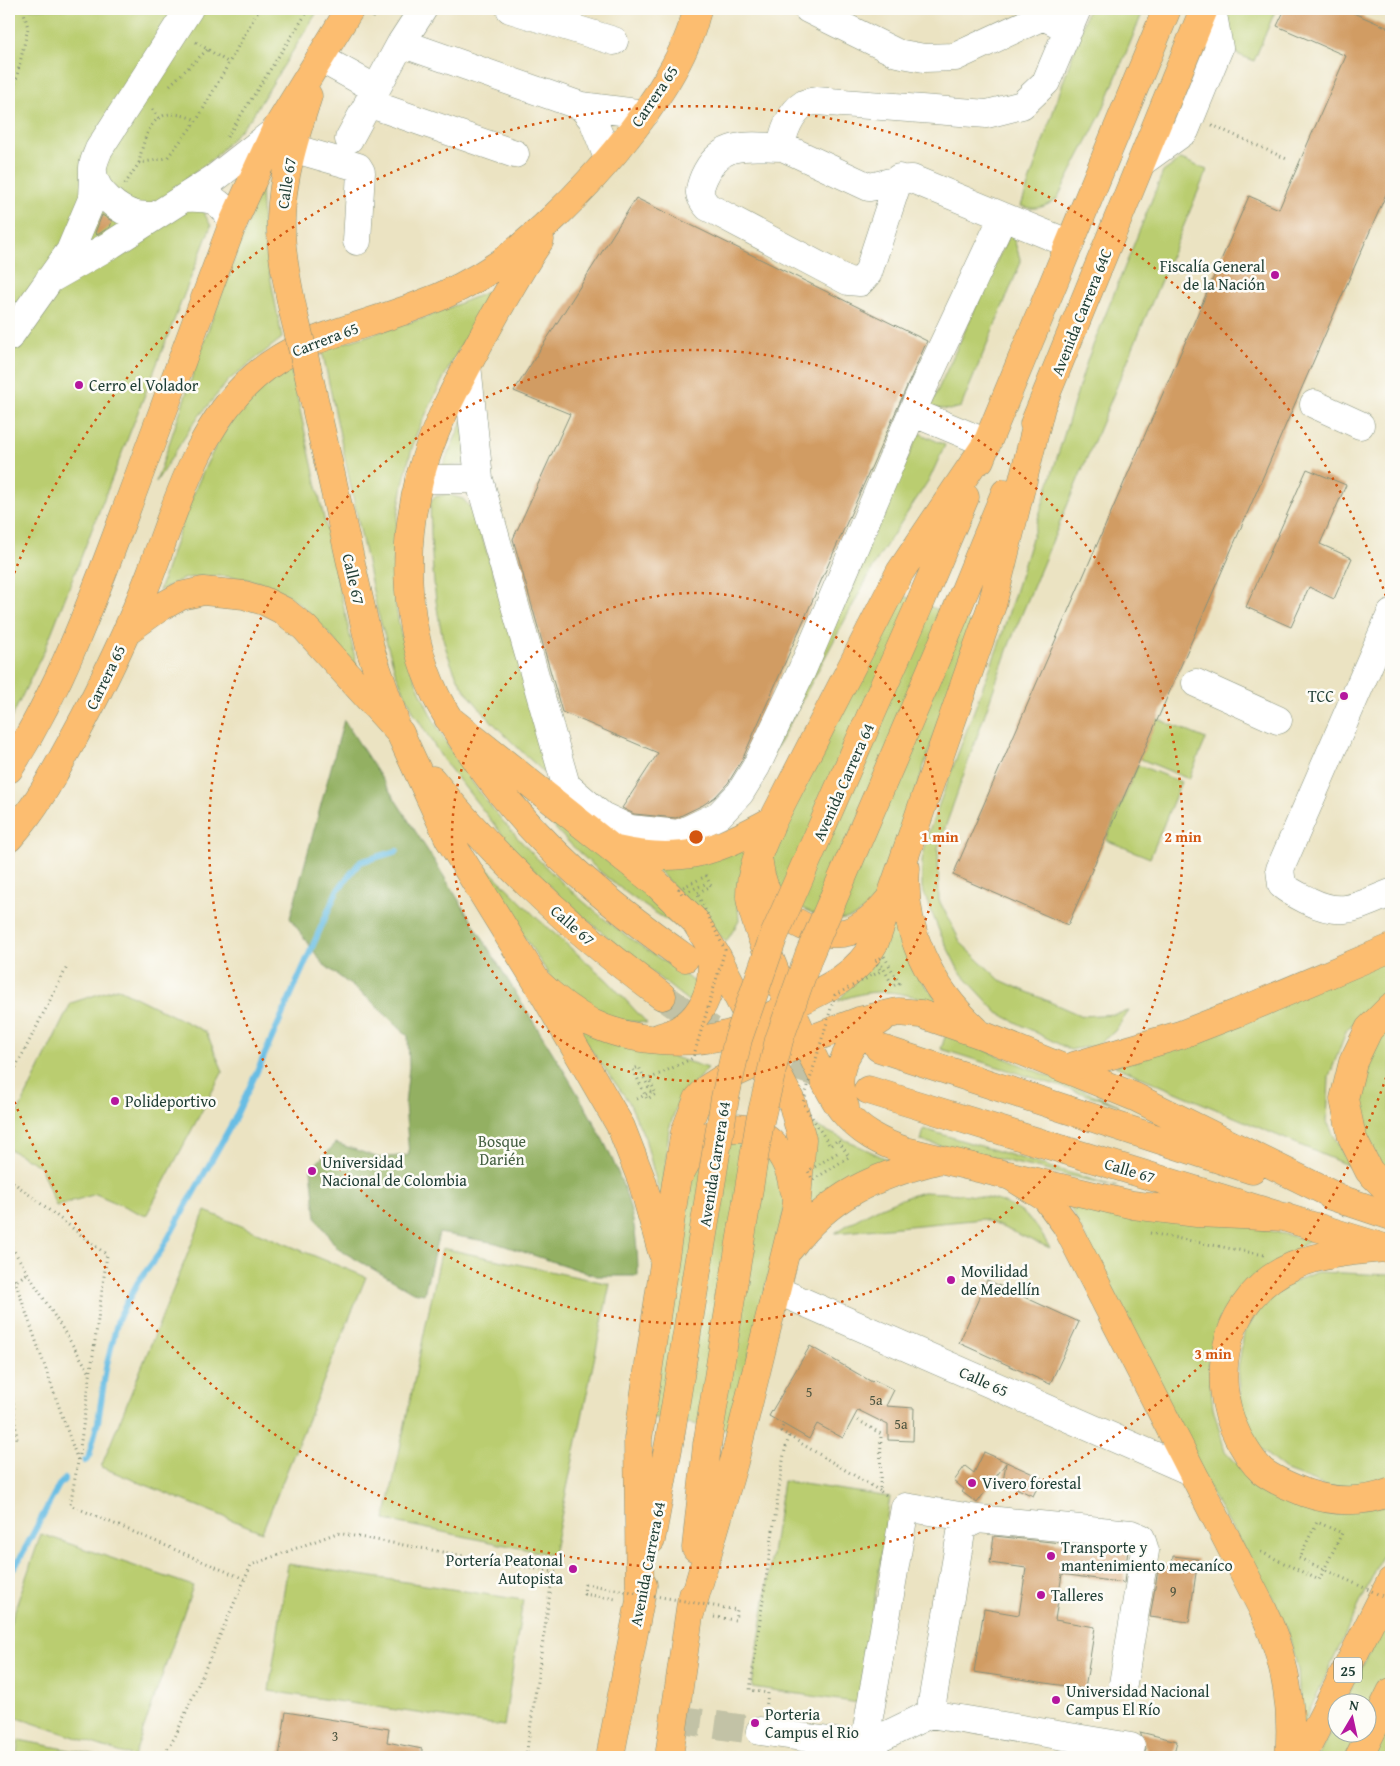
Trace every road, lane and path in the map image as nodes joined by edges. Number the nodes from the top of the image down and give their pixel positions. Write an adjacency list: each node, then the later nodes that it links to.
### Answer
1 (23, 9): 24 (path)
2 (259, 9): 18 (path)
3 (309, 9): 28 (path)
4 (350, 9): 17 (main road)
5 (423, 9): 15 (lane)
6 (510, 9): 14 (lane)
7 (697, 9): 22 (main road, Carrera 65)
8 (808, 9): 13 (lane)
9 (1167, 9): 44 (main road)
10 (1204, 9): 33 (main road, Avenida Carrera 64C)
11 (1212, 9): 33 (lane)
12 (183, 19): 16 (path); 35 (lane)
13 (1073, 19): 29 (lane)
14 (614, 41)
15 (401, 43): 20 (lane); 21 (lane)
16 (208, 49): 18 (path); 19 (path)
17 (320, 58): 20 (lane); 26 (main road, Calle 67)
18 (229, 63): 23 (path)
19 (169, 86)
20 (372, 96): 27 (lane); 30 (lane)
21 (581, 106): 22 (lane); 31 (lane)
22 (646, 114): 31 (main road, Carrera 65)
23 (197, 120): 34 (path); 34 (path)
24 (9, 123)
25 (1207, 123): 32 (path)
26 (283, 139): 38 (lane); 42 (main road); 43 (lane); 60 (main road, Calle 67, bridge)
27 (349, 139)
28 (222, 142)
29 (783, 147): 36 (lane); 36 (lane)
30 (515, 154)
31 (608, 158): 39 (main road, Carrera 65)
32 (1289, 160)
33 (1142, 162): 49 (main road, Avenida Carrera 64C)
34 (139, 163): 37 (path)
35 (93, 174): 40 (lane); 45 (lane)
36 (900, 178): 41 (lane)
37 (130, 189)
38 (184, 198): 40 (lane); 42 (lane)
39 (571, 200): 47 (main road); 56 (main road, Carrera 65)
40 (153, 216): 45 (lane)
41 (1003, 217): 44 (lane); 50 (lane)
42 (233, 223): 61 (main road)
43 (357, 241)
44 (1070, 244): 52 (main road)
45 (49, 280): 46 (lane)
46 (9, 337)
47 (468, 365): 53 (main road); 54 (lane)
48 (1314, 404): 51 (lane)
49 (1041, 407): 64 (main road); 131 (main road, Avenida Carrera 64C, bridge)
50 (912, 412): 52 (lane); 54 (lane)
51 (1360, 425)
52 (987, 443): 62 (main road); 129 (main road, Avenida Carrera 64, bridge)
53 (420, 479): 54 (lane); 58 (main road)
54 (479, 479)
55 (1391, 614): 68 (lane)
56 (128, 630): 60 (main road); 63 (main road, Carrera 65)
57 (1196, 683): 59 (lane)
58 (448, 718): 65 (main road); 72 (main road)
59 (1278, 720)
60 (400, 733): 75 (main road); 76 (main road, Calle 67)
61 (9, 769)
62 (773, 820): 65 (main road); 66 (main road)
63 (9, 838)
64 (908, 843): 69 (main road); 81 (main road)
65 (611, 849): 70 (main road)
66 (758, 854): 69 (main road); 77 (main road)
67 (705, 884): 89 (path, bridge)
68 (1391, 893)
69 (888, 901): 77 (main road)
70 (708, 939): 80 (main road); 82 (main road)
71 (1391, 948): 86 (main road)
72 (685, 958)
73 (880, 962): 91 (path, bridge)
74 (67, 967): 87 (path)
75 (537, 982): 82 (main road); 106 (main road)
76 (662, 996)
77 (791, 1006): 80 (main road); 83 (main road)
78 (1391, 1006): 96 (main road)
79 (898, 1012): 81 (main road); 83 (main road); 90 (main road)
80 (752, 1024): 82 (main road); 85 (main road)
81 (982, 1035): 86 (main road)
82 (654, 1038)
83 (806, 1041): 85 (main road); 90 (main road)
84 (879, 1048): 97 (main road)
85 (769, 1058): 95 (main road); 98 (main road)
86 (1067, 1068): 97 (main road)
87 (9, 1082)
88 (868, 1090): 100 (main road, Calle 67)
89 (636, 1099)
90 (852, 1122): 92 (main road)
91 (837, 1153)
92 (942, 1159): 93 (main road); 104 (main road)
93 (1009, 1175): 100 (main road); 119 (main road)
94 (9, 1179): 113 (path)
95 (676, 1182): 98 (main road); 106 (main road)
96 (1391, 1193)
97 (1347, 1202): 99 (main road)
98 (796, 1210): 104 (main road)
99 (1391, 1216)
100 (1285, 1217): 103 (main road, Calle 67)
101 (1150, 1233): 105 (path)
102 (9, 1243): 108 (path)
103 (1388, 1249): 121 (main road)
104 (784, 1255): 111 (main road)
105 (1267, 1256)
106 (665, 1263): 129 (main road)
107 (9, 1271): 109 (path)
108 (29, 1272): 109 (path); 113 (path)
109 (15, 1281): 110 (path); 118 (path)
110 (9, 1286)
111 (776, 1290): 119 (lane, Calle 65); 131 (main road)
112 (9, 1363): 117 (path)
113 (90, 1373): 118 (path)
114 (858, 1420): 120 (path)
115 (784, 1424): 116 (path)
116 (788, 1436): 120 (path); 135 (path)
117 (17, 1439)
118 (78, 1462): 127 (path)
119 (1192, 1472): 143 (main road)
120 (880, 1491): 122 (path)
121 (1391, 1492)
122 (905, 1507): 123 (lane); 136 (lane)
123 (978, 1520): 132 (lane); 134 (lane)
124 (1252, 1548): 130 (path, bridge)
125 (553, 1572): 126 (path); 127 (path); 141 (path)
126 (559, 1573)
127 (244, 1579): 140 (path)
128 (1391, 1581): 144 (main road, 25)
129 (628, 1600): 131 (path, bridge); 139 (main road, Avenida Carrera 64)
130 (1391, 1600)
131 (701, 1616): 142 (main road)
132 (1123, 1684)
133 (1391, 1692): 145 (main road)
134 (930, 1714): 136 (lane); 137 (lane)
135 (762, 1724): 136 (lane)
136 (864, 1746)
137 (1065, 1747): 138 (lane)
138 (1131, 1747)
139 (612, 1751)
140 (162, 1757)
141 (526, 1757)
142 (669, 1757)
143 (1289, 1757)
144 (1302, 1757)
145 (1359, 1757)

